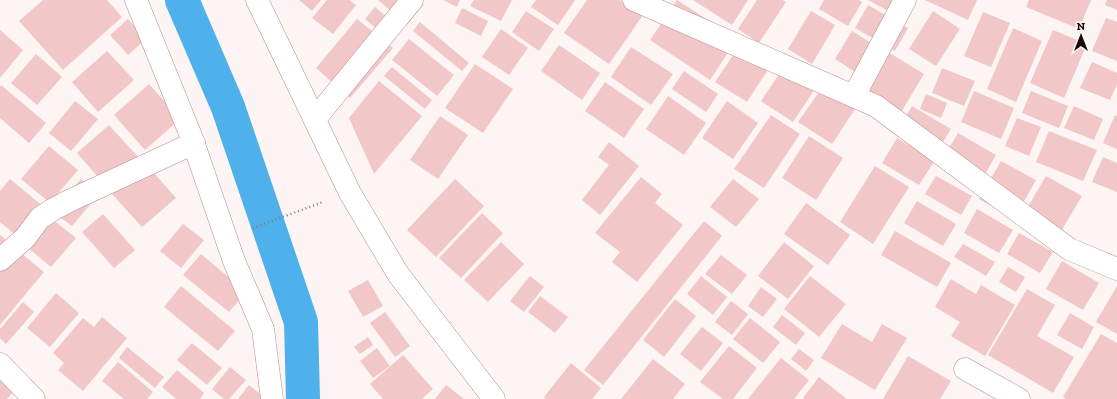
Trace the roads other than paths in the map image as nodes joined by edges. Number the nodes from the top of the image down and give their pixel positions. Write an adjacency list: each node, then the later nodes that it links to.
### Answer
1 (136, 0): 8 (street)
2 (257, 0): 7 (street)
3 (412, 0): 7 (street)
4 (634, 0): 6 (street)
5 (905, 0): 6 (street)
6 (854, 96): 10 (street)
7 (315, 119): 15 (street)
8 (194, 143): 9 (street); 14 (street)
9 (0, 260)
10 (1117, 269)
11 (0, 364): 13 (street)
12 (965, 369): 16 (street)
13 (34, 399)
14 (272, 399)
15 (494, 399)
16 (1019, 399)

